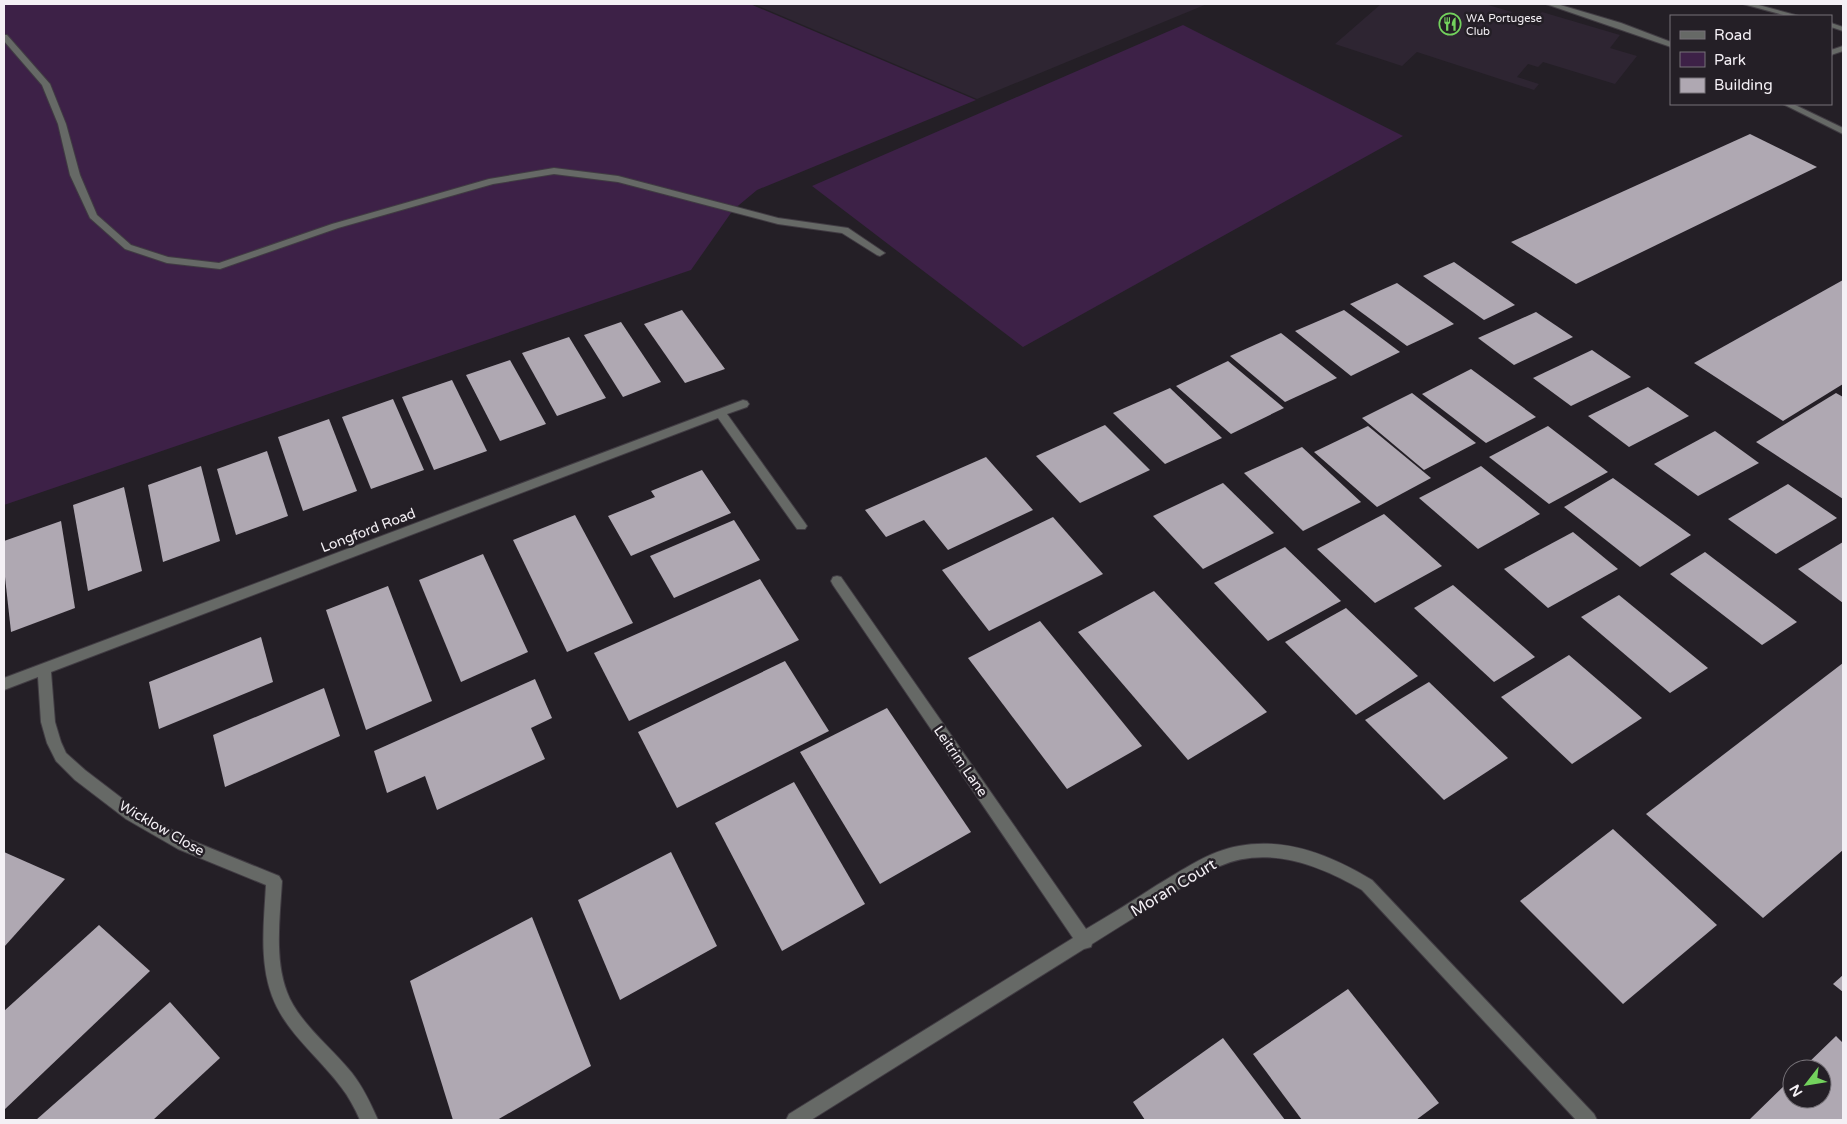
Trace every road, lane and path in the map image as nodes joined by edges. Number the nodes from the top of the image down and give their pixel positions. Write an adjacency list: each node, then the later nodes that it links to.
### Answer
1 (1550, 4): 5 (street)
2 (1747, 4): 3 (street)
3 (1791, 15)
4 (4, 38): 8 (street)
5 (1670, 45)
6 (1789, 105): 7 (street)
7 (1843, 131)
8 (880, 253)
9 (743, 404): 10 (street, Longford Road)
10 (720, 414): 11 (street); 13 (street, Longford Road)
11 (801, 526)
12 (837, 581): 15 (street, Leitrim Lane)
13 (44, 669): 14 (street, Longford Road); 16 (street, Wicklow Close)
14 (4, 684)
15 (1085, 941): 17 (street, Moran Court); 18 (street, Moran Court)
16 (369, 1120)
17 (796, 1120)
18 (1588, 1120)

